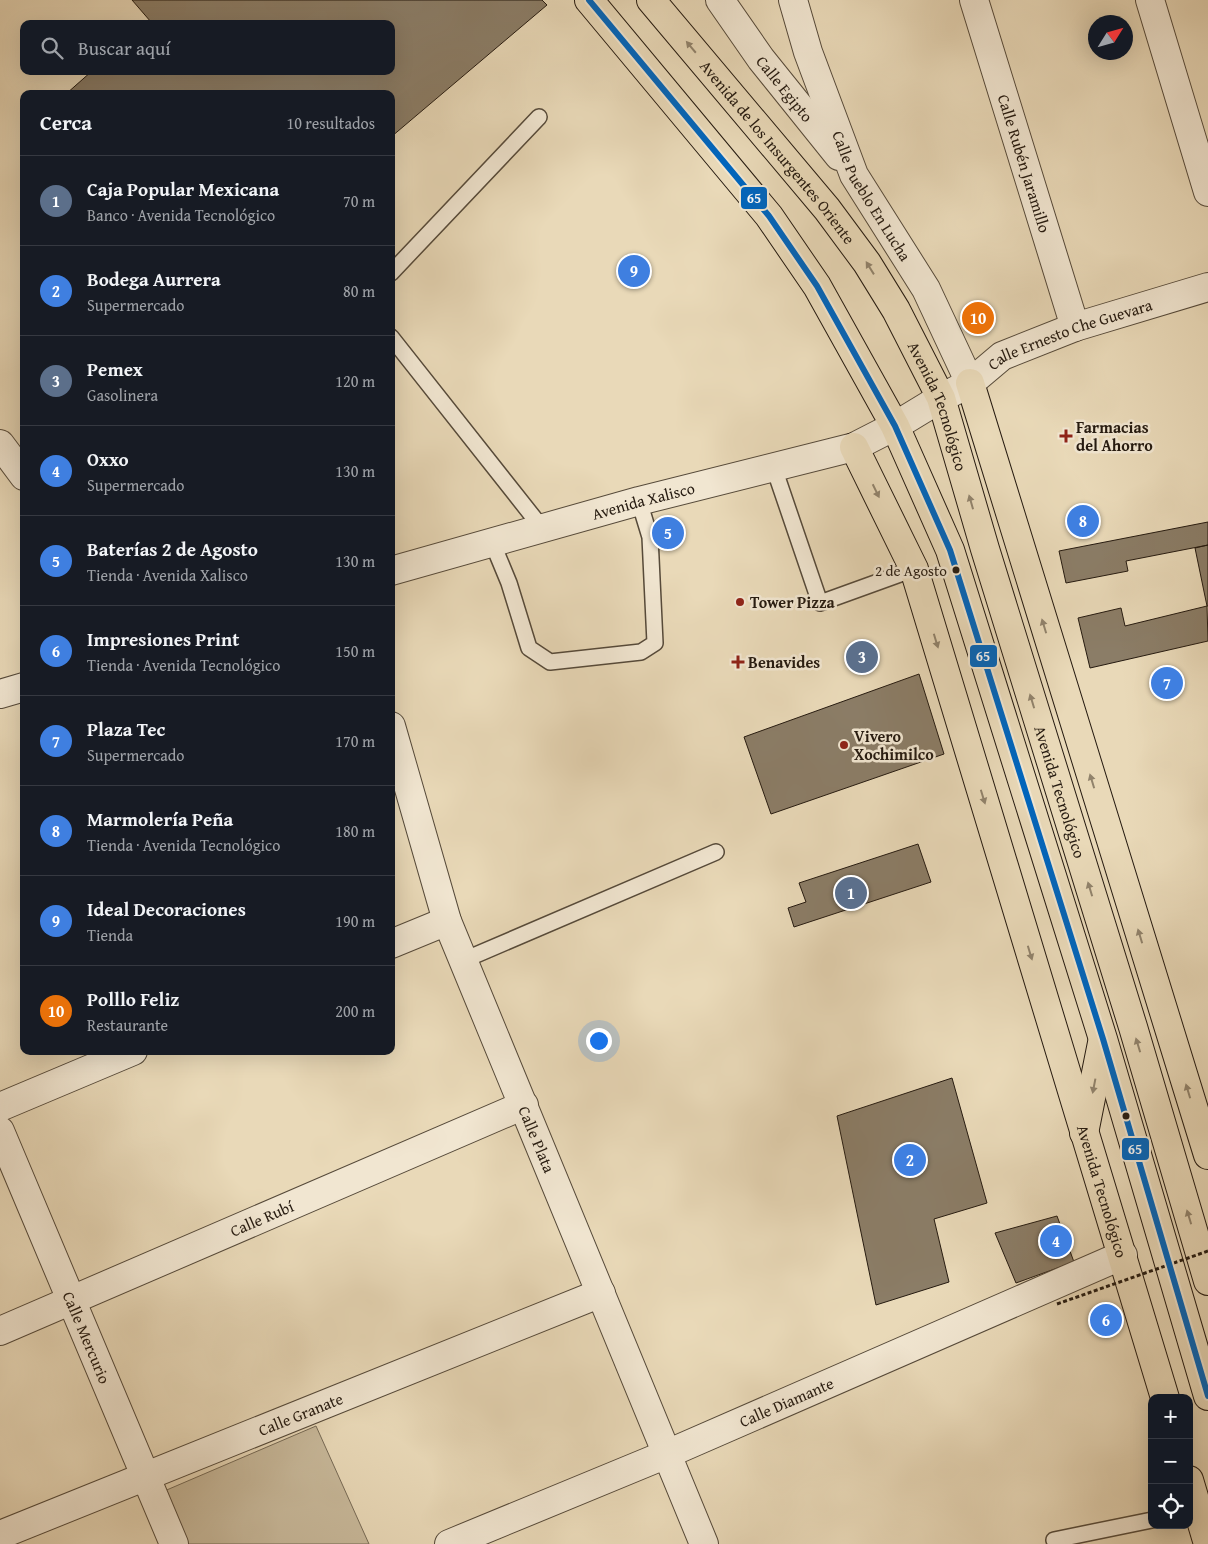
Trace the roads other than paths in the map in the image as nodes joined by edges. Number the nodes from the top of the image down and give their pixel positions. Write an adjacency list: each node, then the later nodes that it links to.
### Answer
1 (590, 0): 17 (main road, Avenida Tecnológico)
2 (651, 0): 12 (main road, Avenida de los Insurgentes Oriente, one-way to 2)
3 (720, 0): 8 (street, Calle Egipto)
4 (793, 0): 8 (street, Calle Pueblo En Lucha)
5 (974, 0): 13 (street, Calle Rubén Jaramillo)
6 (1150, 0): 9 (street)
7 (539, 117): 10 (lane)
8 (854, 175): 15 (street, Calle Pueblo En Lucha)
9 (1208, 192)
10 (395, 269)
11 (1208, 287): 13 (street, Calle Ernesto Che Guevara)
12 (896, 310): 16 (main road, Avenida Tecnológico)
13 (1074, 327): 15 (street, Calle Ernesto Che Guevara)
14 (395, 342): 23 (lane)
15 (970, 383): 16 (street, Calle Ernesto Che Guevara); 40 (main road, one-way to 15)
16 (941, 398): 17 (street, Calle Ernesto Che Guevara); 42 (main road, Avenida Tecnológico, one-way to 16)
17 (895, 426): 19 (street, Avenida Xalisco); 34 (main road, Avenida Tecnológico)
18 (0, 444): 21 (street)
19 (854, 447): 20 (street, Avenida Xalisco); 26 (main road, Avenida Tecnológico, one-way to 26)
20 (774, 468): 22 (street, Avenida Xalisco); 26 (lane)
21 (20, 471)
22 (639, 501): 23 (street, Avenida Xalisco); 24 (lane)
23 (542, 528): 24 (street, Avenida Xalisco)
24 (492, 542): 25 (street, Avenida Xalisco)
25 (395, 569)
26 (914, 569): 39 (main road, Avenida Tecnológico, one-way to 39)
27 (20, 688): 28 (street)
28 (0, 694)
29 (395, 740): 31 (street, Calle Plata)
30 (716, 852): 33 (lane)
31 (447, 921): 32 (street); 33 (street, Calle Plata)
32 (395, 942)
33 (464, 960): 36 (street, Calle Plata)
34 (1103, 1039): 39 (main road, one-way to 39); 47 (main road, Avenida Tecnológico)
35 (124, 1055): 37 (street)
36 (524, 1105): 43 (street, Calle Plata); 44 (street, Calle Rubí)
37 (0, 1107)
38 (0, 1131): 44 (street, Calle Mercurio)
39 (1084, 1133): 41 (main road, Avenida Tecnológico)
40 (1208, 1155)
41 (1123, 1255): 46 (main road, Avenida Tecnológico); 48 (street, Calle Diamante)
42 (1208, 1281)
43 (601, 1293): 48 (street, Calle Plata); 49 (street, Calle Granate)
44 (72, 1301): 45 (street, Calle Rubí); 49 (street, Calle Mercurio)
45 (0, 1331)
46 (1164, 1394)
47 (1208, 1396)
48 (667, 1454): 56 (street, Calle Diamante); 57 (street, Calle Plata)
49 (145, 1476): 53 (street, Calle Granate); 55 (street, Calle Mercurio)
50 (1190, 1484): 51 (main road)
51 (1194, 1511): 58 (main road)
52 (1148, 1521): 54 (lane)
53 (0, 1535)
54 (1054, 1540)
55 (174, 1544)
56 (449, 1544)
57 (704, 1544)
58 (1208, 1544)

